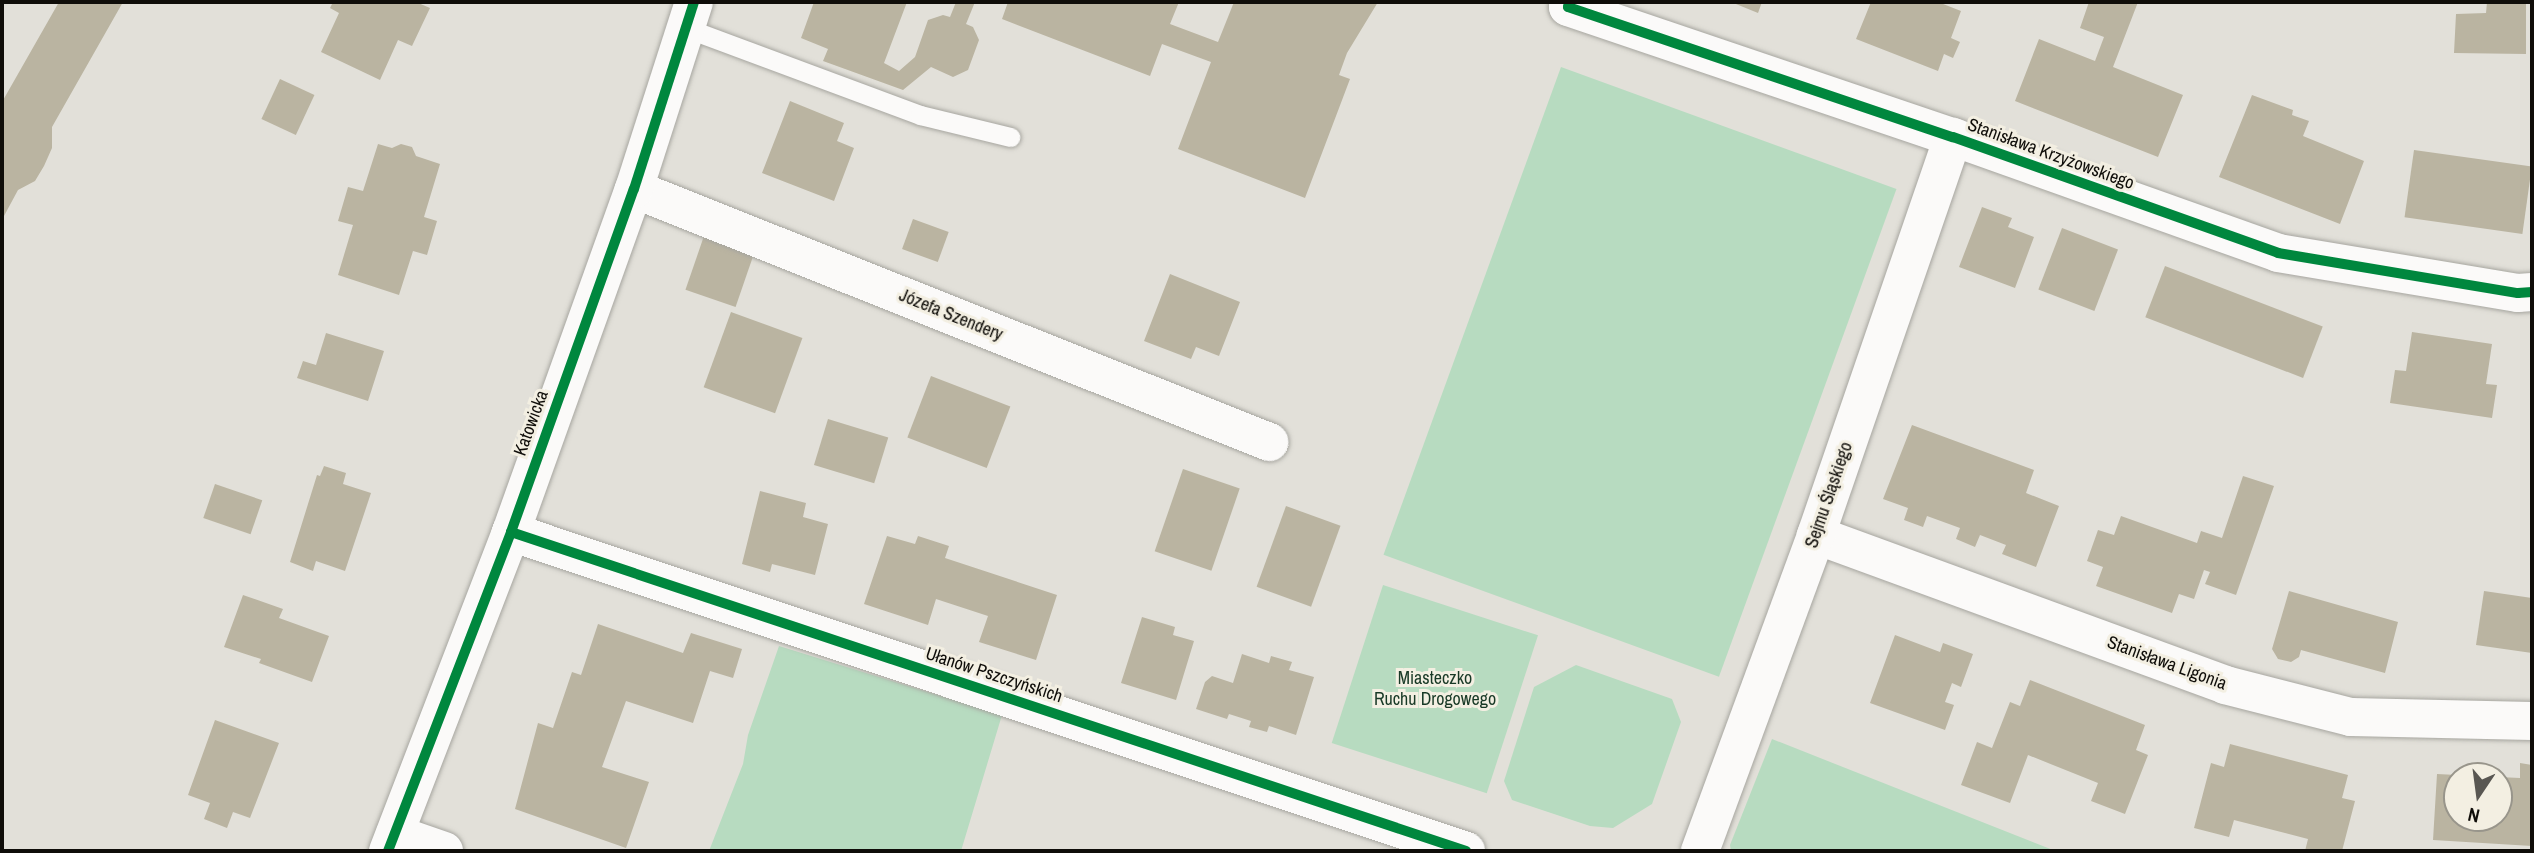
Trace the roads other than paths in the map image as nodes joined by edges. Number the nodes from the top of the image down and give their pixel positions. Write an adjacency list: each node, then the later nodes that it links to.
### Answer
1 (1569, 4): 4 (street, Stanisława Krzyżowskiego)
2 (690, 15): 3 (lane); 5 (street, Katowicka)
3 (1010, 137)
4 (1953, 137): 6 (street, Stanisława Krzyżowskiego); 9 (street, Sejmu Śląskiego)
5 (634, 189): 7 (street, Józefa Szendery); 8 (street, Katowicka)
6 (2532, 292)
7 (1269, 442)
8 (511, 532): 11 (street, Katowicka); 13 (street, Ułanów Pszczyńskich)
9 (1816, 536): 10 (street, Stanisława Ligonia); 14 (street, Sejmu Śląskiego)
10 (2532, 721)
11 (391, 843): 12 (street)
12 (444, 851)
13 (1466, 851)
14 (1700, 851)

